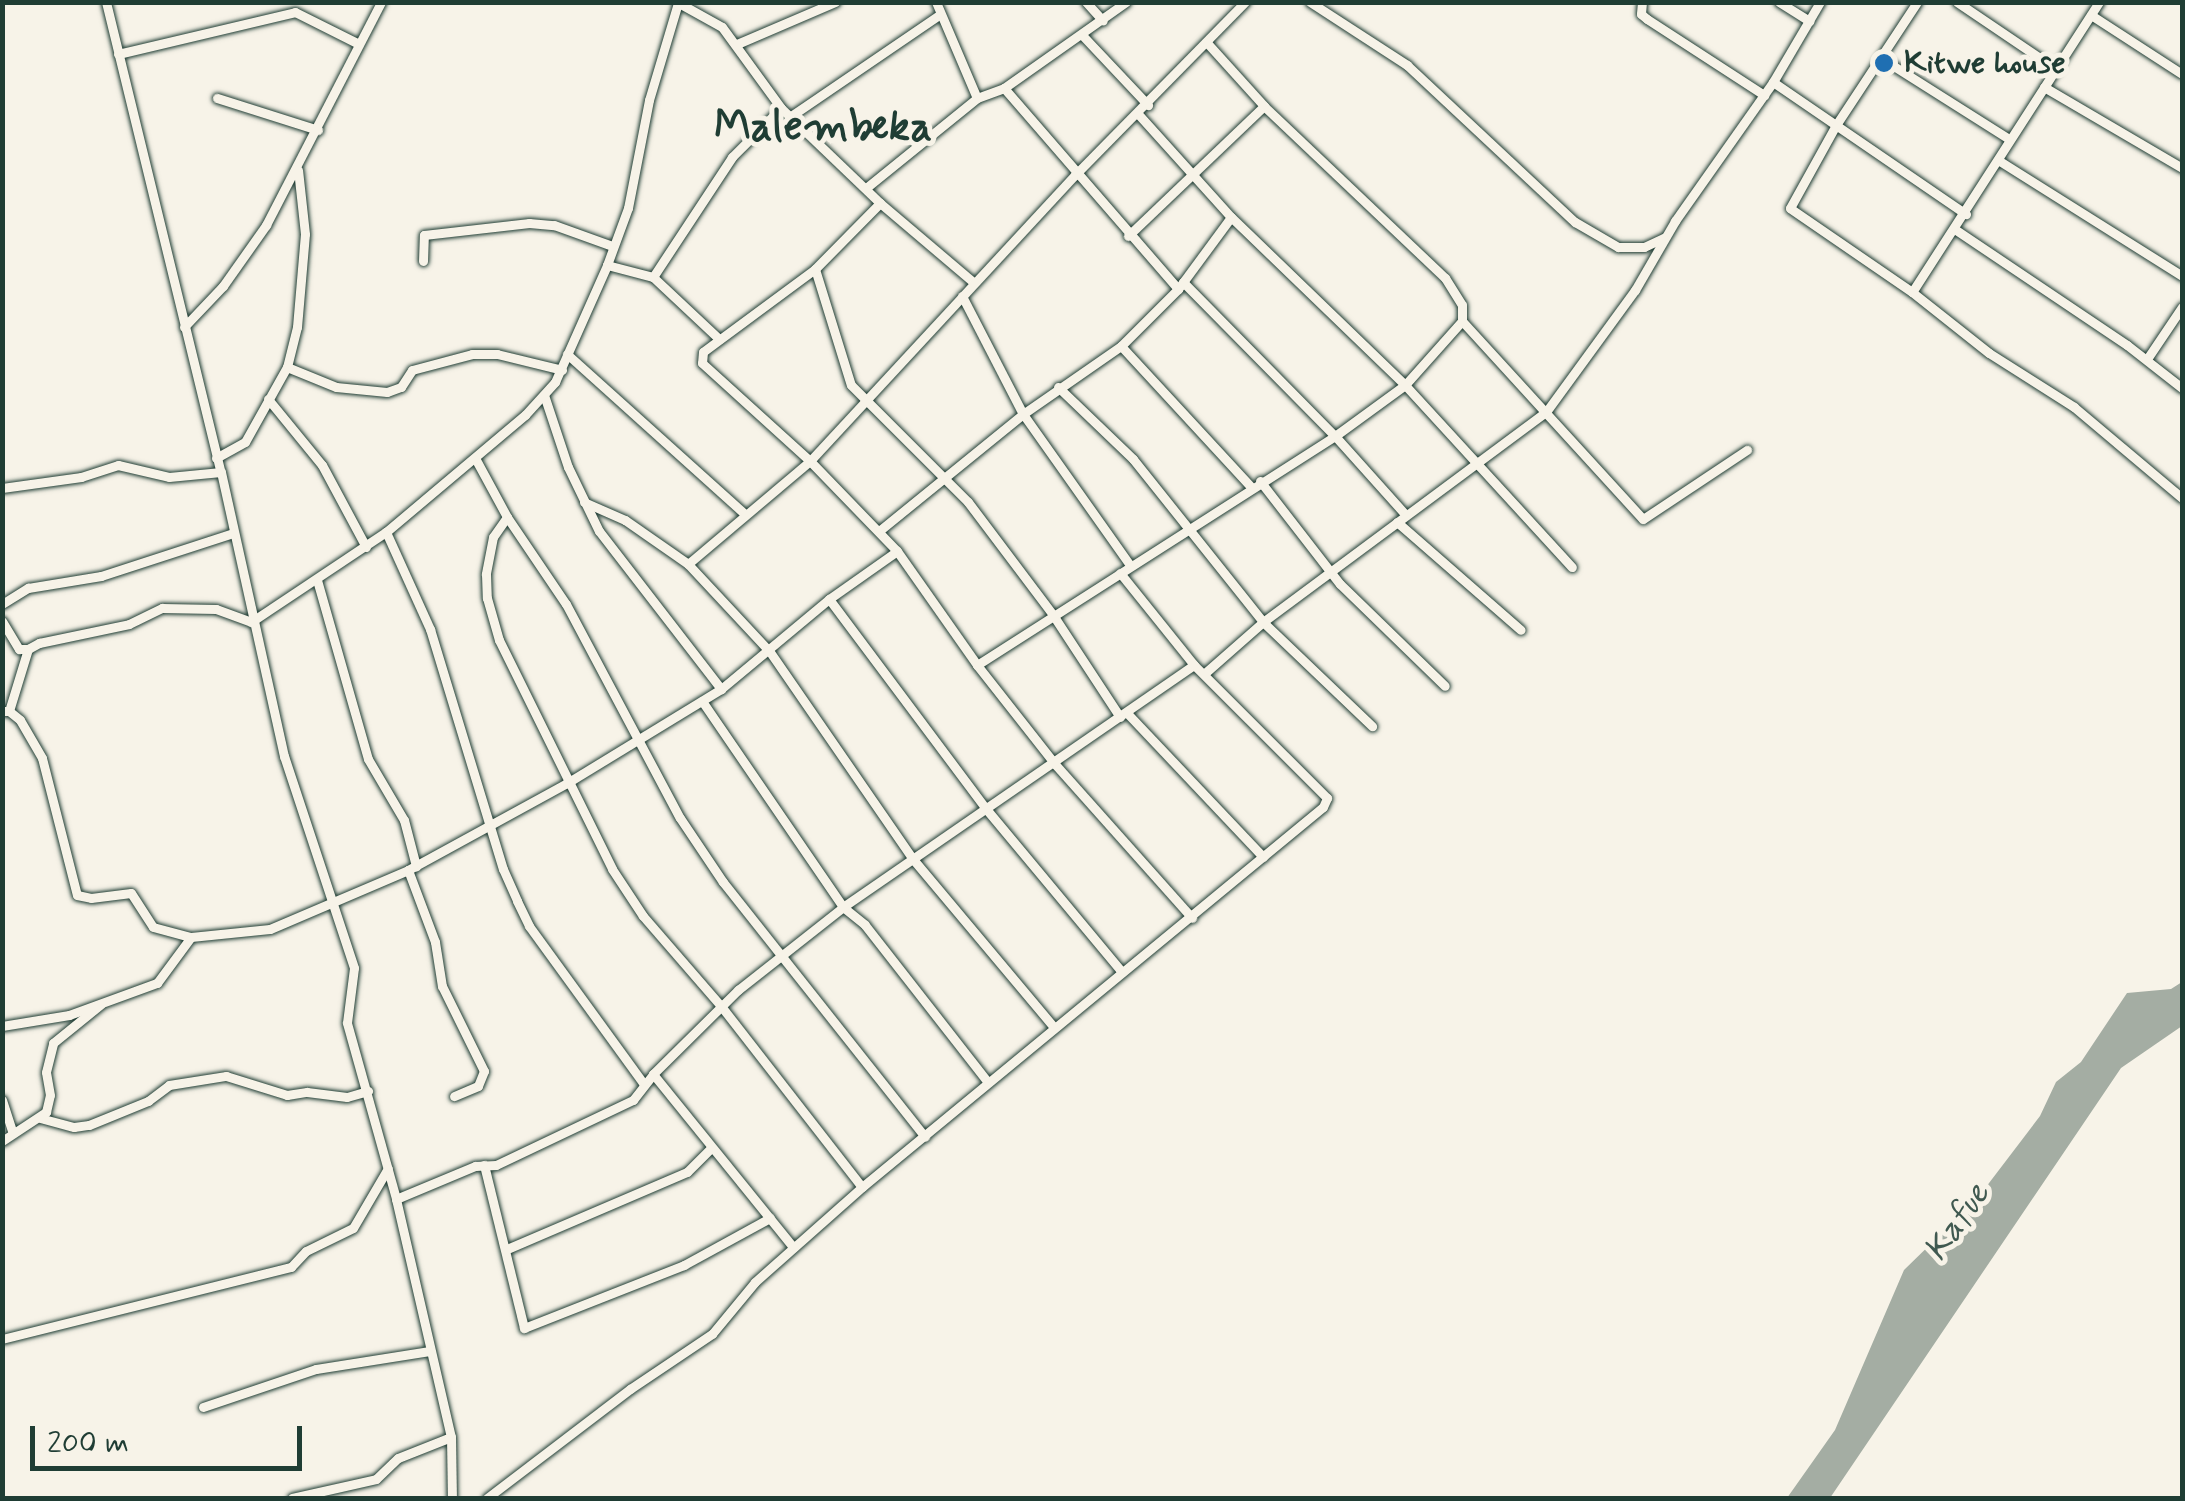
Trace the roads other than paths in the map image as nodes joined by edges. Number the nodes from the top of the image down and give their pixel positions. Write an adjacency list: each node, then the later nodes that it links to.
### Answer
1 (106, 2): 24 (street)
2 (381, 2): 21 (street)
3 (834, 2): 22 (street)
4 (936, 2): 16 (street)
5 (1086, 2): 18 (street)
6 (1126, 2): 18 (street)
7 (1245, 2): 23 (street)
8 (1310, 2): 53 (street)
9 (1642, 2): 31 (street)
10 (1779, 2): 19 (street)
11 (1820, 2): 19 (street)
12 (1917, 2): 25 (street)
13 (1958, 2): 26 (street)
14 (2099, 2): 17 (street)
15 (678, 3): 22 (street); 54 (street)
16 (939, 15): 33 (street); 38 (street)
17 (2091, 15): 26 (street); 27 (street)
18 (1103, 20): 20 (street)
19 (1809, 21): 28 (street)
20 (1083, 36): 30 (street); 34 (street)
21 (356, 43): 24 (street); 40 (street)
22 (737, 44): 36 (street)
23 (1206, 44): 34 (street); 35 (street)
24 (118, 54): 66 (street)
25 (1882, 58): 39 (street); 41 (street)
26 (2056, 69): 29 (street)
27 (2182, 74)
28 (1773, 82): 31 (street); 39 (street)
29 (2044, 87): 41 (street); 44 (street)
30 (1004, 88): 33 (street); 45 (street)
31 (1764, 95): 53 (street)
32 (217, 98): 40 (street)
33 (977, 98): 47 (street)
34 (1148, 106): 37 (street)
35 (1264, 106): 46 (street); 65 (street)
36 (781, 108): 38 (street); 59 (street)
37 (1138, 115): 45 (street); 46 (street)
38 (791, 116): 47 (street)
39 (1836, 126): 49 (street); 62 (street)
40 (318, 130): 43 (street)
41 (2010, 139): 42 (street)
42 (1998, 160): 49 (street); 58 (street)
43 (297, 167): 66 (street); 71 (street)
44 (2182, 168)
45 (1076, 175): 52 (street); 60 (street)
46 (1195, 175): 50 (street); 52 (street)
47 (866, 188): 48 (street)
48 (880, 203): 57 (street); 60 (street)
49 (1966, 214): 51 (street)
50 (1232, 218): 61 (street); 73 (street)
51 (1956, 230): 62 (street); 70 (street)
52 (1128, 236): 61 (street)
53 (1665, 238): 79 (street)
54 (612, 246): 55 (street); 56 (street)
55 (423, 260)
56 (608, 265): 59 (street); 69 (street)
57 (815, 269): 67 (street); 78 (street)
58 (2182, 276)
59 (654, 277): 67 (street)
60 (974, 282): 63 (street)
61 (1180, 286): 68 (street); 81 (street)
62 (1912, 292): 91 (street)
63 (962, 296): 78 (street); 80 (street)
64 (2182, 308): 70 (street)
65 (1462, 320): 73 (street); 79 (street)
66 (184, 326): 83 (street)
67 (719, 339): 85 (street)
68 (1121, 346): 74 (street); 89 (street)
69 (567, 354): 72 (street); 93 (street)
70 (2147, 359): 75 (street)
71 (287, 367): 72 (street); 77 (street)
72 (562, 370): 76 (street)
73 (1405, 385): 81 (street); 86 (street)
74 (1058, 386): 80 (street); 96 (street)
75 (2182, 388)
76 (544, 395): 84 (street); 92 (street)
77 (268, 398): 83 (street); 100 (street)
78 (867, 400): 85 (street); 88 (street)
79 (1546, 412): 82 (street); 86 (street)
80 (1023, 414): 88 (street); 103 (street)
81 (1335, 436): 89 (street); 95 (street)
82 (1747, 450)
83 (216, 458): 87 (street)
84 (475, 458): 94 (street); 97 (street)
85 (810, 461): 93 (street); 98 (street)
86 (1476, 466): 95 (street); 104 (street)
87 (220, 472): 90 (street); 99 (street)
88 (944, 476): 98 (street); 110 (street)
89 (1256, 484): 96 (street); 105 (street)
90 (2, 488)
91 (2182, 498)
92 (584, 502): 102 (street); 121 (street)
93 (745, 514): 102 (street)
94 (507, 517): 126 (street); 128 (street)
95 (1401, 518): 105 (street); 114 (street)
96 (1188, 528): 103 (street); 113 (street)
97 (386, 532): 100 (street); 130 (street)
98 (879, 532): 101 (street)
99 (233, 533): 109 (street); 112 (street)
100 (366, 546): 107 (street)
101 (897, 551): 108 (street); 118 (street)
102 (688, 564): 116 (street)
103 (1130, 565): 106 (street)
104 (1572, 567)
105 (1332, 571): 113 (street); 120 (street)
106 (1120, 573): 110 (street); 117 (street)
107 (317, 580): 112 (street); 133 (street)
108 (829, 599): 116 (street); 129 (street)
109 (2, 604)
110 (1053, 615): 118 (street); 124 (street)
111 (2, 621): 115 (street)
112 (251, 622): 115 (street); 134 (street)
113 (1263, 622): 119 (street); 125 (street)
114 (1521, 630)
115 (28, 650): 123 (street)
116 (770, 652): 121 (street); 132 (street)
117 (1194, 665): 119 (street); 124 (street)
118 (977, 666): 127 (street)
119 (1205, 673): 131 (street)
120 (1446, 686)
121 (721, 689): 122 (street)
122 (702, 701): 126 (street); 135 (street)
123 (6, 711): 137 (street)
124 (1123, 715): 127 (street); 131 (street)
125 (1372, 726)
126 (638, 739): 128 (street); 138 (street)
127 (1055, 764): 129 (street); 136 (street)
128 (567, 783): 130 (street); 141 (street)
129 (987, 810): 132 (street); 139 (street)
130 (490, 828): 133 (street); 146 (street)
131 (1263, 857): 136 (street)
132 (912, 858): 135 (street); 143 (street)
133 (412, 868): 134 (street); 148 (street)
134 (332, 901): 137 (street); 147 (street)
135 (843, 907): 138 (street); 145 (street)
136 (1192, 918): 139 (street)
137 (192, 938): 140 (street)
138 (782, 956): 141 (street); 152 (street)
139 (1122, 972): 143 (street)
140 (103, 1002): 142 (street); 150 (street)
141 (720, 1006): 144 (street); 157 (street)
142 (2, 1026)
143 (1054, 1027): 145 (street)
144 (652, 1074): 146 (street); 154 (street)
145 (987, 1081): 152 (street)
146 (644, 1084): 155 (street)
147 (368, 1091): 150 (street); 156 (street)
148 (454, 1096)
149 (2, 1100): 151 (street)
150 (40, 1118): 151 (street)
151 (12, 1131): 153 (street)
152 (925, 1137): 157 (street)
153 (2, 1141)
154 (711, 1148): 159 (street); 161 (street)
155 (484, 1165): 158 (street); 161 (street)
156 (388, 1168): 158 (street); 162 (street)
157 (862, 1188): 160 (street)
158 (396, 1199): 163 (street)
159 (770, 1218): 160 (street); 161 (street)
160 (793, 1247): 168 (street)
161 (507, 1249)
162 (4, 1338)
163 (430, 1350): 164 (street); 165 (street)
164 (203, 1406)
165 (450, 1437): 166 (street); 167 (street)
166 (292, 1498)
167 (452, 1498)
168 (488, 1498)

